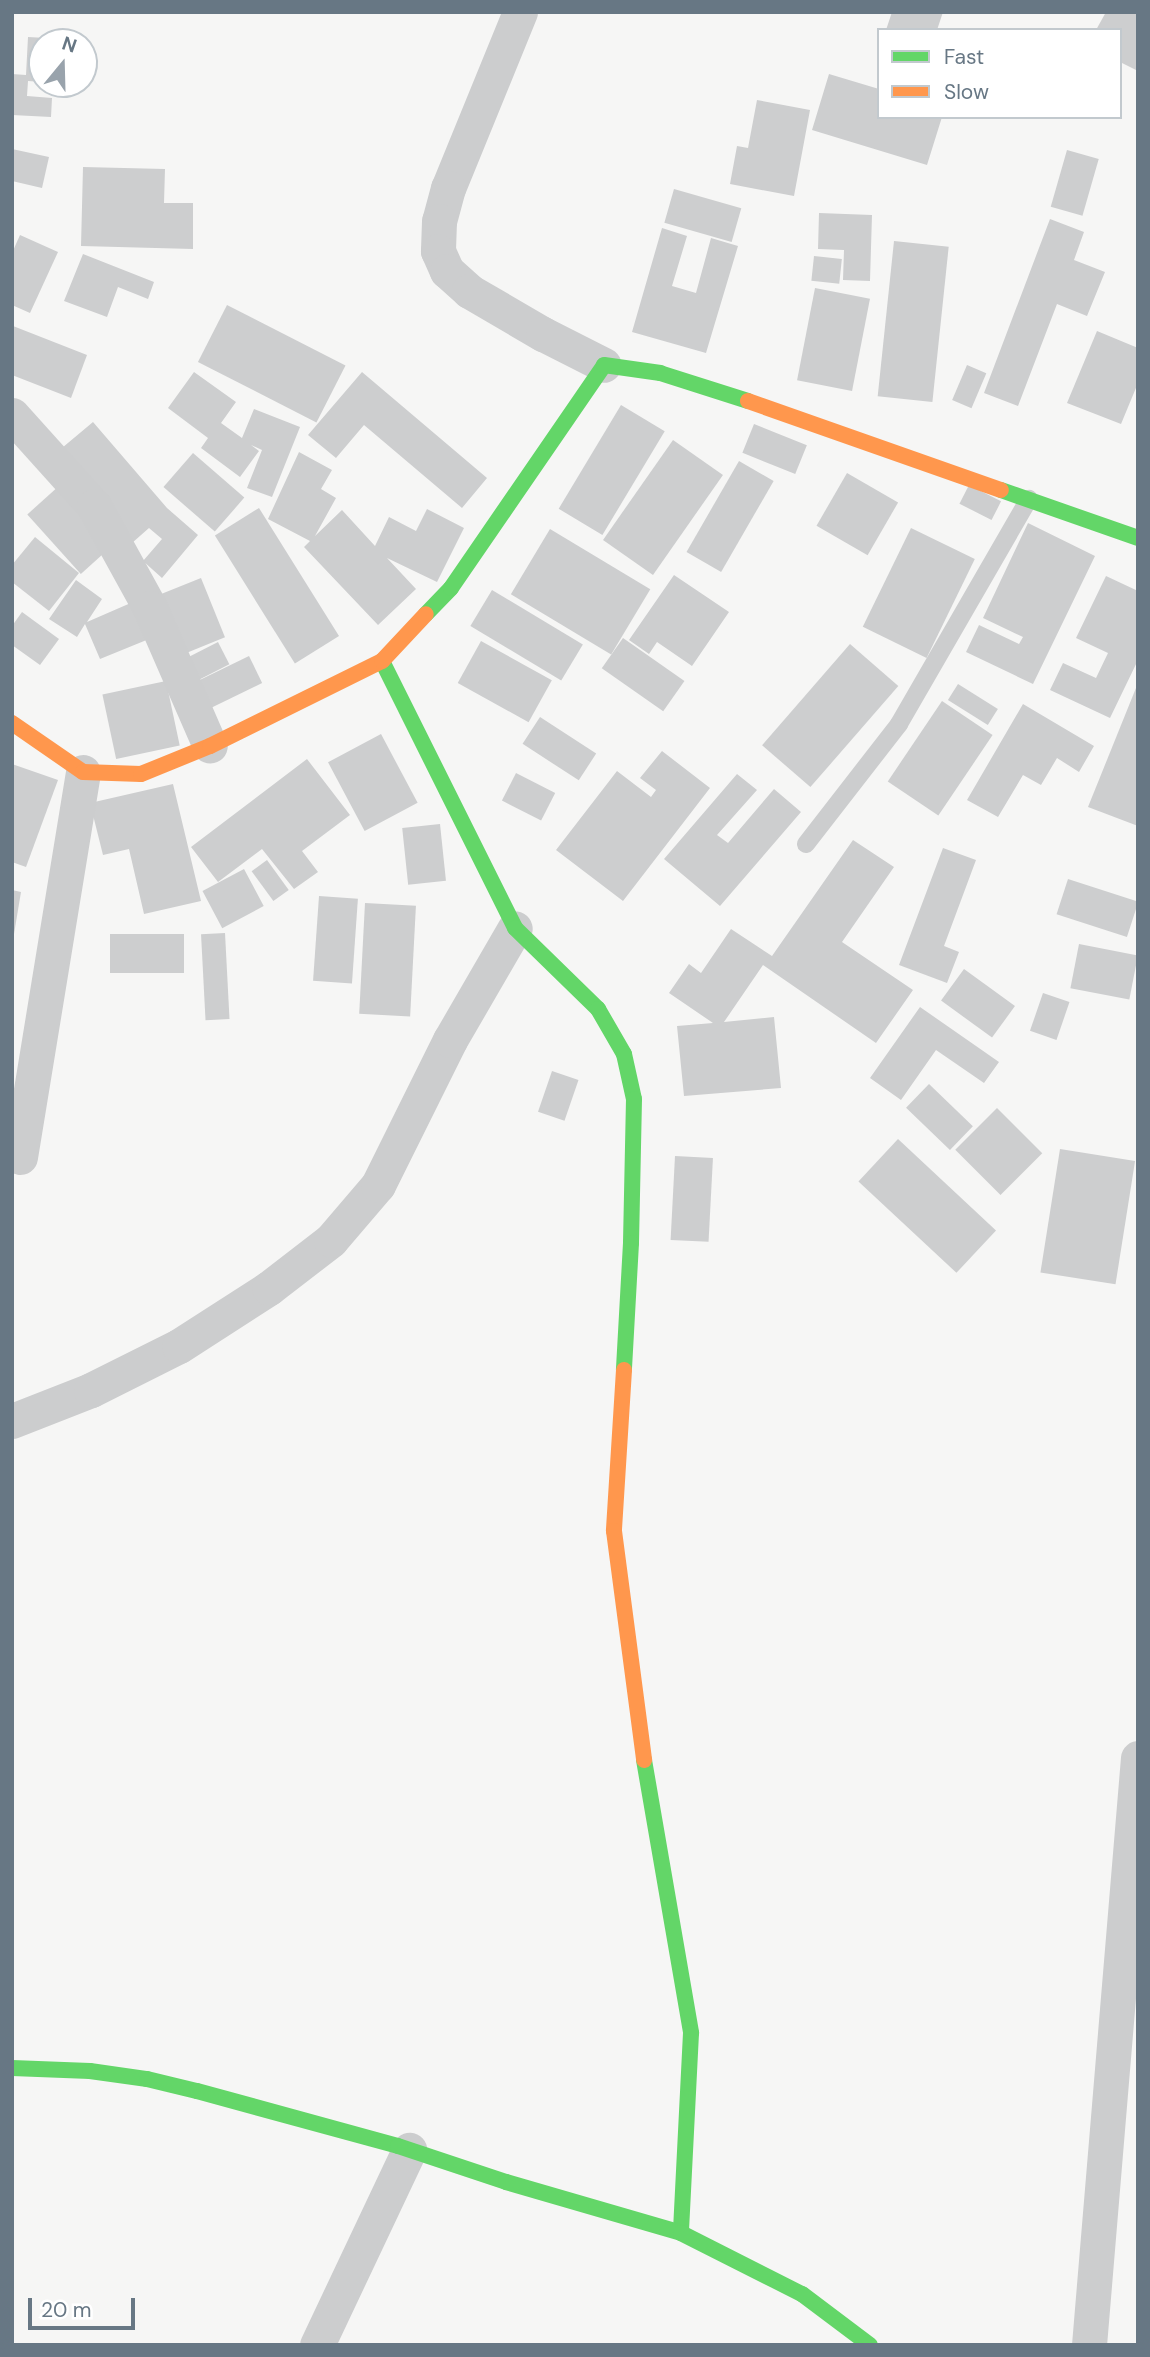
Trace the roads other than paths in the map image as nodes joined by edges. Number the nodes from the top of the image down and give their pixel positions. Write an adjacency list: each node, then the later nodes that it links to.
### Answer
1 (520, 12): 2 (street)
2 (604, 365): 4 (street); 6 (street)
3 (12, 415): 8 (street)
4 (1029, 499): 5 (street); 10 (lane)
5 (1137, 536)
6 (382, 661): 8 (street); 11 (street)
7 (12, 723): 9 (street)
8 (210, 746): 9 (street)
9 (83, 772): 12 (street)
10 (806, 844)
11 (514, 929): 13 (street); 17 (street)
12 (20, 1157)
13 (12, 1421)
14 (1138, 1758): 20 (street)
15 (12, 2067): 16 (street)
16 (410, 2150): 17 (street); 18 (street)
17 (681, 2233): 19 (street)
18 (317, 2345)
19 (870, 2345)
20 (1089, 2345)

